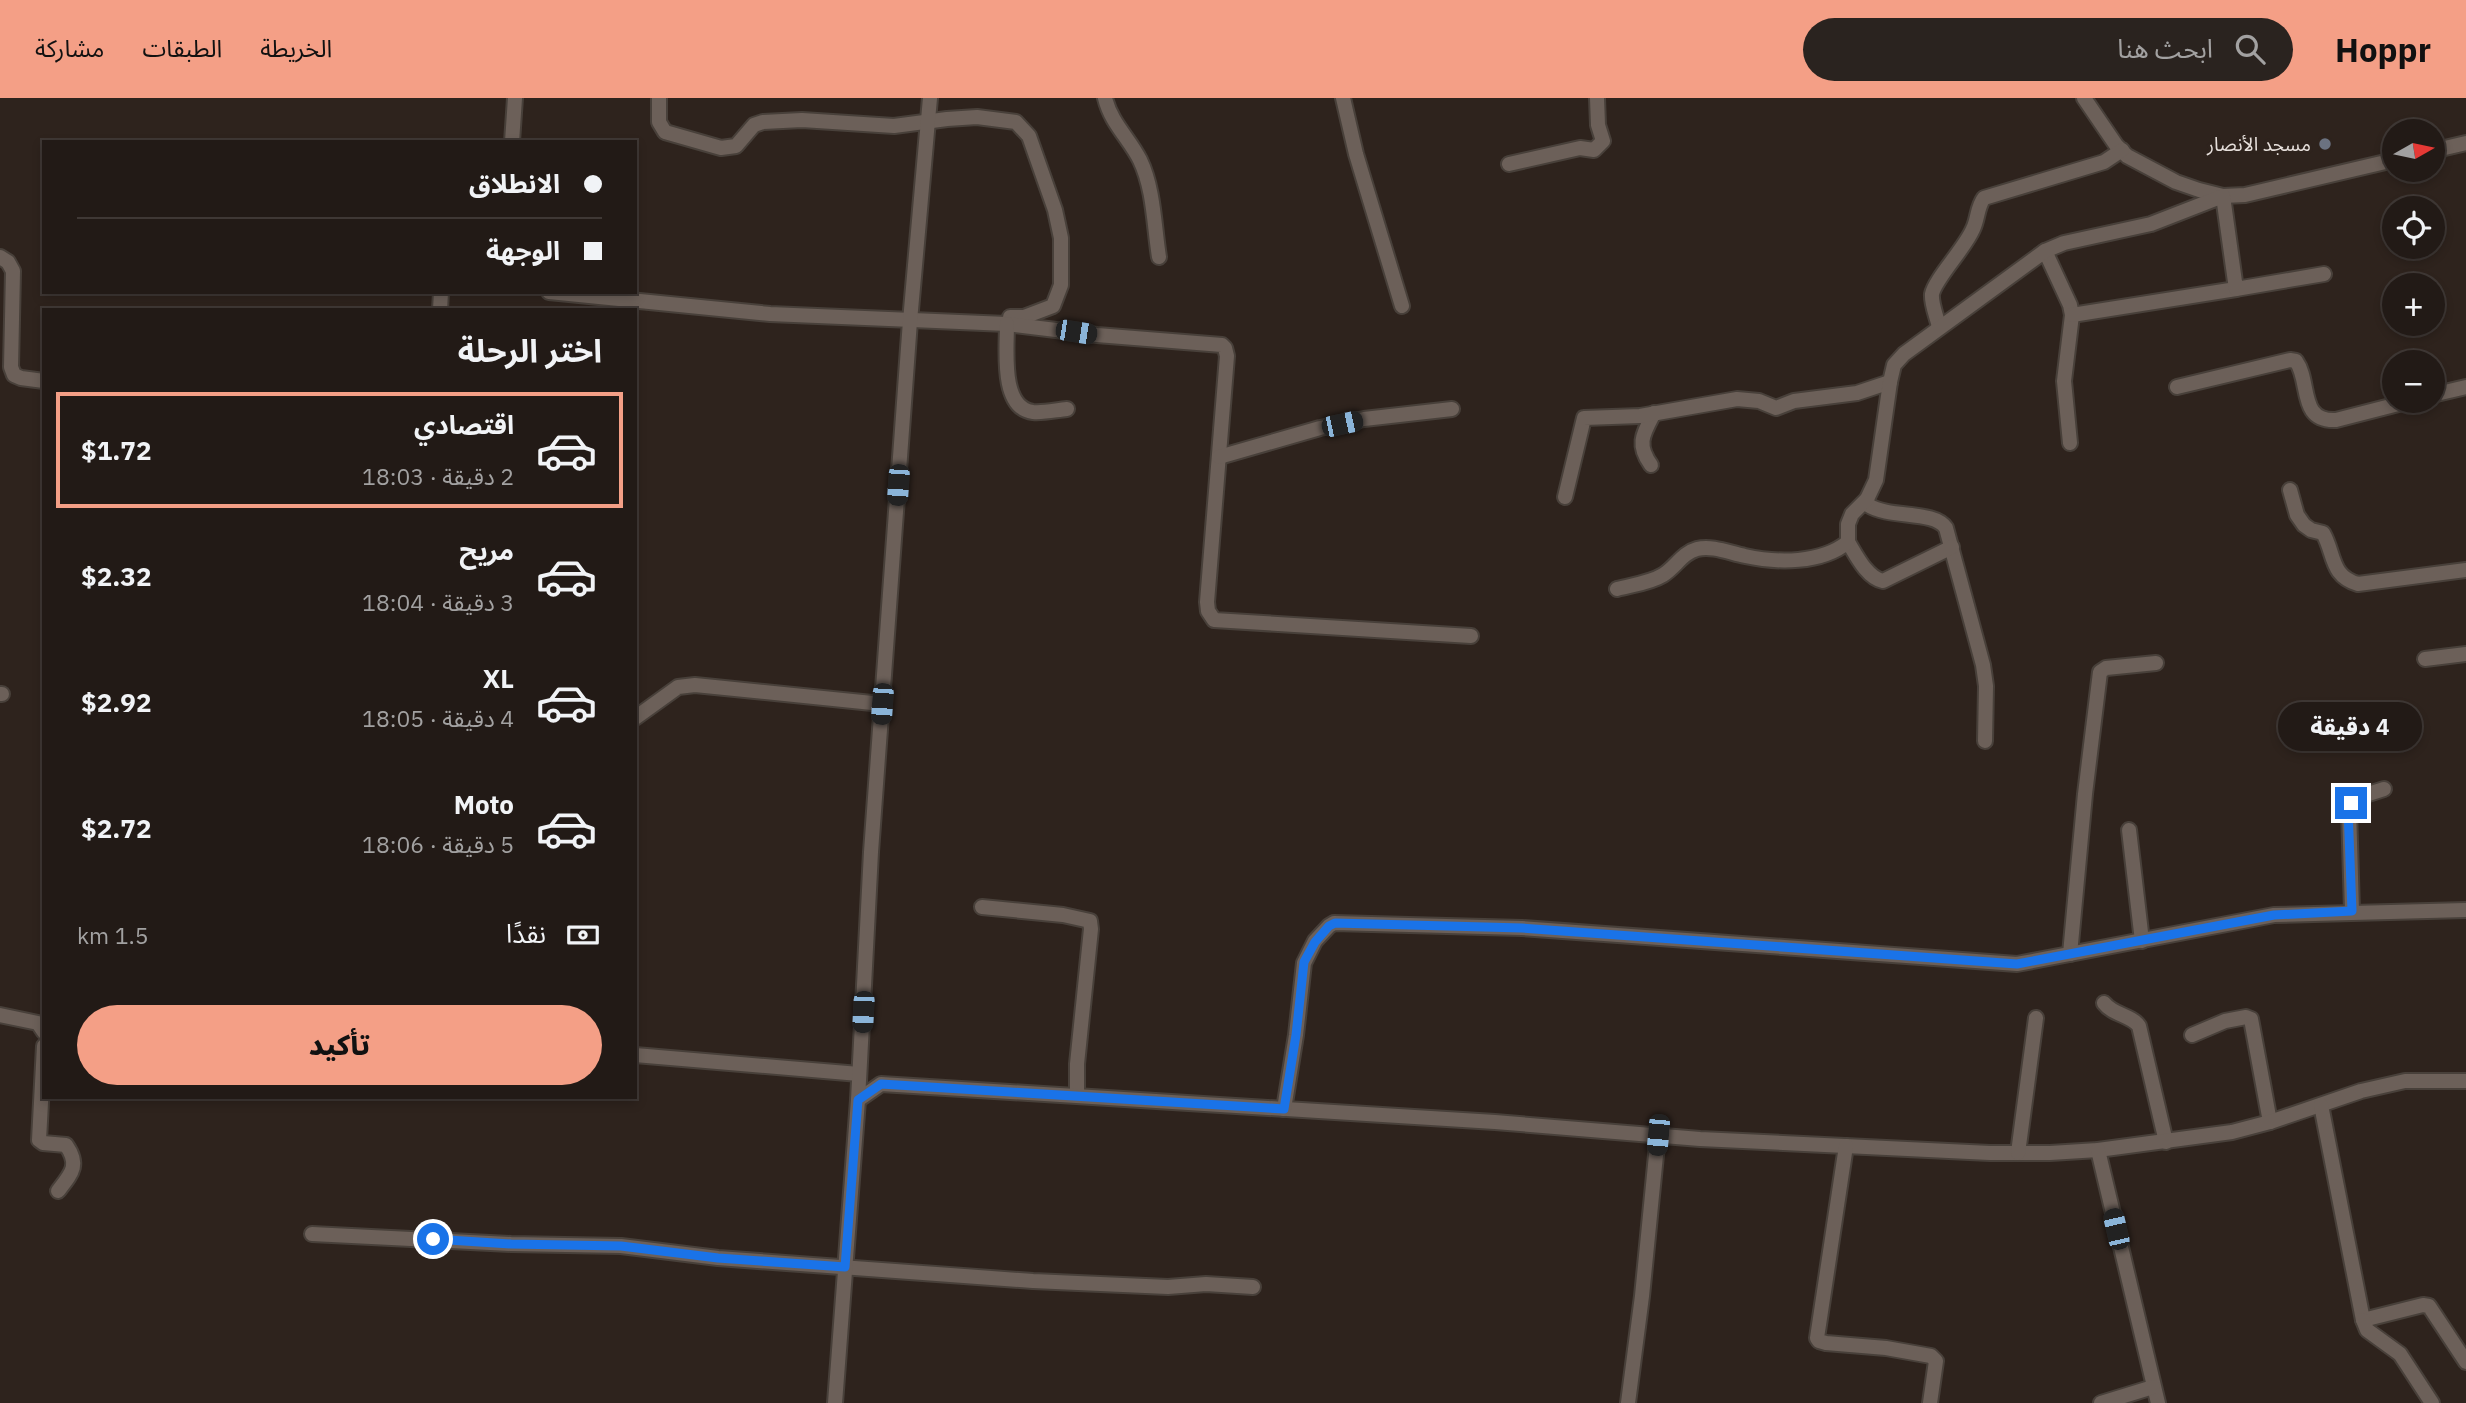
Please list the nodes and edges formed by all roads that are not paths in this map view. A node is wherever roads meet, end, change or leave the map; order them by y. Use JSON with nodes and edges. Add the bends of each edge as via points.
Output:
{"nodes":[{"id":1,"x":515,"y":98,"type":"edge"},
{"id":2,"x":659,"y":98,"type":"edge"},
{"id":3,"x":930,"y":98,"type":"edge"},
{"id":4,"x":1105,"y":98,"type":"edge"},
{"id":5,"x":1343,"y":98,"type":"edge"},
{"id":6,"x":1597,"y":98,"type":"edge"},
{"id":7,"x":2084,"y":98,"type":"edge"},
{"id":8,"x":928,"y":123,"type":"junction"},
{"id":9,"x":512,"y":140,"type":"edge"},
{"id":10,"x":2465,"y":147,"type":"edge"},
{"id":11,"x":2445,"y":149,"type":"edge"},
{"id":12,"x":2122,"y":150,"type":"junction"},
{"id":13,"x":2382,"y":163,"type":"edge"},
{"id":14,"x":1509,"y":164,"type":"dead end"},
{"id":15,"x":2223,"y":196,"type":"junction"},
{"id":16,"x":2045,"y":251,"type":"junction"},
{"id":17,"x":0,"y":257,"type":"edge"},
{"id":18,"x":1159,"y":257,"type":"dead end"},
{"id":19,"x":2324,"y":274,"type":"dead end"},
{"id":20,"x":2235,"y":289,"type":"junction"},
{"id":21,"x":565,"y":294,"type":"edge"},
{"id":22,"x":573,"y":295,"type":"junction"},
{"id":23,"x":1402,"y":306,"type":"dead end"},
{"id":24,"x":564,"y":308,"type":"edge"},
{"id":25,"x":2072,"y":315,"type":"junction"},
{"id":26,"x":910,"y":318,"type":"junction"},
{"id":27,"x":1007,"y":324,"type":"junction"},
{"id":28,"x":1940,"y":327,"type":"junction"},
{"id":29,"x":42,"y":381,"type":"edge"},
{"id":30,"x":1890,"y":382,"type":"junction"},
{"id":31,"x":2177,"y":387,"type":"dead end"},
{"id":32,"x":2466,"y":387,"type":"edge"},
{"id":33,"x":2445,"y":392,"type":"edge"},
{"id":34,"x":2382,"y":408,"type":"edge"},
{"id":35,"x":1451,"y":409,"type":"dead end"},
{"id":36,"x":1067,"y":410,"type":"dead end"},
{"id":37,"x":1654,"y":413,"type":"junction"},
{"id":38,"x":2070,"y":443,"type":"dead end"},
{"id":39,"x":1219,"y":457,"type":"junction"},
{"id":40,"x":1651,"y":465,"type":"dead end"},
{"id":41,"x":2290,"y":490,"type":"dead end"},
{"id":42,"x":1565,"y":497,"type":"dead end"},
{"id":43,"x":1867,"y":499,"type":"junction"},
{"id":44,"x":1848,"y":542,"type":"junction"},
{"id":45,"x":1952,"y":547,"type":"junction"},
{"id":46,"x":2466,"y":570,"type":"edge"},
{"id":47,"x":1617,"y":589,"type":"dead end"},
{"id":48,"x":1471,"y":636,"type":"dead end"},
{"id":49,"x":2466,"y":654,"type":"edge"},
{"id":50,"x":2425,"y":659,"type":"dead end"},
{"id":51,"x":2156,"y":663,"type":"dead end"},
{"id":52,"x":882,"y":704,"type":"junction"},
{"id":53,"x":637,"y":717,"type":"edge"},
{"id":54,"x":1985,"y":741,"type":"dead end"},
{"id":55,"x":2384,"y":789,"type":"dead end"},
{"id":56,"x":2129,"y":830,"type":"dead end"},
{"id":57,"x":982,"y":907,"type":"dead end"},
{"id":58,"x":2352,"y":911,"type":"junction"},
{"id":59,"x":2466,"y":911,"type":"edge"},
{"id":60,"x":2142,"y":941,"type":"junction"},
{"id":61,"x":2070,"y":954,"type":"junction"},
{"id":62,"x":2104,"y":1003,"type":"dead end"},
{"id":63,"x":0,"y":1015,"type":"edge"},
{"id":64,"x":2036,"y":1018,"type":"dead end"},
{"id":65,"x":42,"y":1029,"type":"edge"},
{"id":66,"x":2192,"y":1035,"type":"dead end"},
{"id":67,"x":637,"y":1055,"type":"edge"},
{"id":68,"x":860,"y":1070,"type":"junction"},
{"id":69,"x":42,"y":1071,"type":"edge"},
{"id":70,"x":2466,"y":1081,"type":"edge"},
{"id":71,"x":881,"y":1084,"type":"junction"},
{"id":72,"x":1077,"y":1095,"type":"junction"},
{"id":73,"x":858,"y":1100,"type":"junction"},
{"id":74,"x":2321,"y":1105,"type":"junction"},
{"id":75,"x":1284,"y":1109,"type":"junction"},
{"id":76,"x":2270,"y":1122,"type":"junction"},
{"id":77,"x":1658,"y":1135,"type":"junction"},
{"id":78,"x":2166,"y":1142,"type":"junction"},
{"id":79,"x":1846,"y":1146,"type":"junction"},
{"id":80,"x":2098,"y":1150,"type":"junction"},
{"id":81,"x":2018,"y":1153,"type":"junction"},
{"id":82,"x":58,"y":1191,"type":"dead end"},
{"id":83,"x":312,"y":1234,"type":"dead end"},
{"id":84,"x":845,"y":1267,"type":"junction"},
{"id":85,"x":1253,"y":1287,"type":"dead end"},
{"id":86,"x":2363,"y":1320,"type":"junction"},
{"id":87,"x":2466,"y":1362,"type":"edge"},
{"id":88,"x":2153,"y":1387,"type":"junction"},
{"id":89,"x":835,"y":1403,"type":"edge"},
{"id":90,"x":1628,"y":1403,"type":"edge"},
{"id":91,"x":1930,"y":1403,"type":"edge"},
{"id":92,"x":2101,"y":1403,"type":"edge"},
{"id":93,"x":2158,"y":1403,"type":"edge"},
{"id":94,"x":2432,"y":1403,"type":"edge"}],
"edges":[{"from":1,"to":9,"type":"street"},
{"from":2,"to":8,"type":"street","via":[[659,122],[665,132],[721,148],[736,146],[754,125],[763,122]]},
{"from":3,"to":8,"type":"street"},
{"from":4,"to":18,"type":"street","via":[[1111,117],[1147,178]]},
{"from":5,"to":23,"type":"street"},
{"from":6,"to":14,"type":"street","via":[[1603,141],[1594,149]]},
{"from":7,"to":12,"type":"street"},
{"from":8,"to":26,"type":"street"},
{"from":8,"to":26,"type":"street","via":[[977,117],[1016,122],[1029,136],[1055,210],[1061,238],[1061,285],[1053,306],[1024,317]]},
{"from":10,"to":11,"type":"street"},
{"from":12,"to":15,"type":"street","via":[[2176,182]]},
{"from":12,"to":28,"type":"street","via":[[2104,162],[1984,198],[1974,228],[1932,295]]},
{"from":13,"to":15,"type":"street","via":[[2245,195]]},
{"from":15,"to":16,"type":"street","via":[[2151,224]]},
{"from":15,"to":20,"type":"street"},
{"from":16,"to":25,"type":"street"},
{"from":16,"to":28,"type":"street"},
{"from":17,"to":29,"type":"street","via":[[13,271],[11,367],[14,375]]},
{"from":19,"to":20,"type":"street"},
{"from":20,"to":25,"type":"street"},
{"from":21,"to":22,"type":"street"},
{"from":22,"to":24,"type":"street"},
{"from":22,"to":26,"type":"street","via":[[770,314]]},
{"from":25,"to":38,"type":"street","via":[[2064,381]]},
{"from":26,"to":27,"type":"street"},
{"from":26,"to":52,"type":"street"},
{"from":27,"to":36,"type":"street","via":[[1011,396],[1019,407],[1033,412]]},
{"from":27,"to":39,"type":"street","via":[[1222,345],[1227,356]]},
{"from":28,"to":30,"type":"street","via":[[1903,354],[1894,365]]},
{"from":30,"to":37,"type":"street","via":[[1776,408],[1737,400]]},
{"from":30,"to":43,"type":"street","via":[[1880,467]]},
{"from":31,"to":34,"type":"street","via":[[2290,360],[2300,366],[2305,394],[2317,417],[2336,419]]},
{"from":32,"to":33,"type":"street"},
{"from":35,"to":39,"type":"street","via":[[1364,419]]},
{"from":37,"to":40,"type":"street","via":[[1642,442]]},
{"from":37,"to":42,"type":"street","via":[[1584,418]]},
{"from":39,"to":48,"type":"street","via":[[1207,602],[1214,620]]},
{"from":41,"to":46,"type":"street","via":[[2297,515],[2311,530],[2323,533],[2340,575],[2350,582]]},
{"from":43,"to":44,"type":"street","via":[[1852,514]]},
{"from":43,"to":45,"type":"street","via":[[1874,509],[1891,514],[1942,521]]},
{"from":44,"to":45,"type":"street","via":[[1867,571],[1883,581]]},
{"from":44,"to":47,"type":"street","via":[[1820,556],[1785,561],[1698,549],[1682,556],[1662,576]]},
{"from":45,"to":54,"type":"street","via":[[1983,665]]},
{"from":49,"to":50,"type":"street"},
{"from":51,"to":61,"type":"street","via":[[2100,672]]},
{"from":52,"to":53,"type":"street","via":[[695,685],[678,687]]},
{"from":52,"to":68,"type":"street"},
{"from":55,"to":58,"type":"street","via":[[2356,798],[2348,809]]},
{"from":56,"to":60,"type":"street"},
{"from":57,"to":72,"type":"street","via":[[1090,920]]},
{"from":58,"to":59,"type":"street"},
{"from":58,"to":60,"type":"street","via":[[2274,915]]},
{"from":60,"to":61,"type":"street"},
{"from":61,"to":75,"type":"street","via":[[1993,964],[1563,931],[1335,923],[1315,942],[1304,962]]},
{"from":62,"to":78,"type":"street","via":[[2139,1026]]},
{"from":63,"to":65,"type":"street","via":[[38,1023]]},
{"from":64,"to":81,"type":"street"},
{"from":66,"to":76,"type":"street","via":[[2225,1021],[2251,1019]]},
{"from":67,"to":68,"type":"street"},
{"from":68,"to":71,"type":"street"},
{"from":68,"to":73,"type":"street"},
{"from":69,"to":82,"type":"street","via":[[39,1140],[66,1145],[74,1162],[72,1173]]},
{"from":70,"to":74,"type":"street","via":[[2404,1081]]},
{"from":71,"to":72,"type":"street"},
{"from":71,"to":73,"type":"street"},
{"from":72,"to":75,"type":"street"},
{"from":73,"to":84,"type":"street"},
{"from":74,"to":76,"type":"street"},
{"from":74,"to":86,"type":"street"},
{"from":75,"to":77,"type":"street"},
{"from":76,"to":78,"type":"street"},
{"from":77,"to":79,"type":"street"},
{"from":77,"to":90,"type":"street"},
{"from":78,"to":80,"type":"street"},
{"from":79,"to":81,"type":"street"},
{"from":79,"to":91,"type":"street","via":[[1817,1338],[1934,1358]]},
{"from":80,"to":81,"type":"street"},
{"from":80,"to":88,"type":"street"},
{"from":83,"to":84,"type":"street","via":[[621,1246]]},
{"from":84,"to":85,"type":"street","via":[[1033,1281]]},
{"from":84,"to":89,"type":"street"},
{"from":86,"to":87,"type":"street","via":[[2429,1306]]},
{"from":86,"to":94,"type":"street","via":[[2367,1330],[2400,1354]]},
{"from":88,"to":92,"type":"street"},
{"from":88,"to":93,"type":"street"}]}
